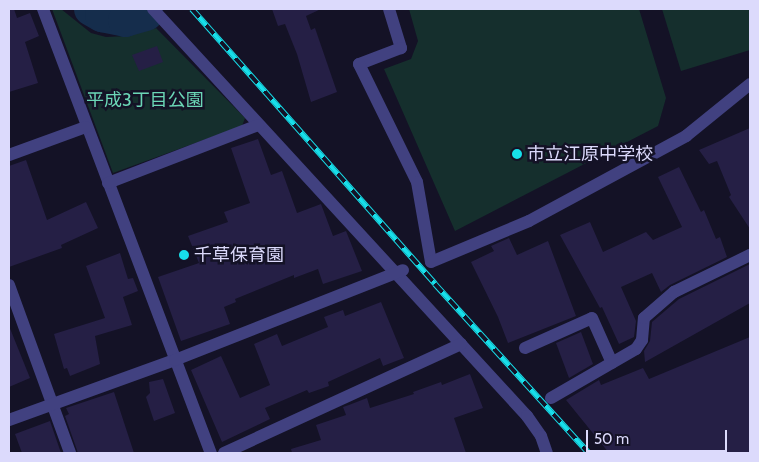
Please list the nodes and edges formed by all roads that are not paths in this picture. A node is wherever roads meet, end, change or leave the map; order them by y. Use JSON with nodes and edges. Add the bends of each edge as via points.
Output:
{"nodes":[{"id":1,"x":43,"y":9,"type":"edge"},
{"id":2,"x":153,"y":9,"type":"edge"},
{"id":3,"x":390,"y":9,"type":"edge"},
{"id":4,"x":750,"y":84,"type":"edge"},
{"id":5,"x":258,"y":125,"type":"junction"},
{"id":6,"x":86,"y":127,"type":"junction"},
{"id":7,"x":9,"y":155,"type":"edge"},
{"id":8,"x":108,"y":183,"type":"junction"},
{"id":9,"x":750,"y":256,"type":"edge"},
{"id":10,"x":400,"y":271,"type":"junction"},
{"id":11,"x":9,"y":285,"type":"edge"},
{"id":12,"x":461,"y":344,"type":"junction"},
{"id":13,"x":525,"y":348,"type":"dead end"},
{"id":14,"x":175,"y":360,"type":"junction"},
{"id":15,"x":612,"y":363,"type":"junction"},
{"id":16,"x":551,"y":398,"type":"dead end"},
{"id":17,"x":50,"y":404,"type":"junction"},
{"id":18,"x":9,"y":420,"type":"edge"},
{"id":19,"x":70,"y":453,"type":"edge"},
{"id":20,"x":210,"y":453,"type":"edge"},
{"id":21,"x":224,"y":453,"type":"edge"},
{"id":22,"x":547,"y":453,"type":"edge"}],
"edges":[{"from":1,"to":6,"type":"street"},
{"from":2,"to":5,"type":"street"},
{"from":3,"to":4,"type":"street","via":[[402,48],[359,64],[417,182],[431,262],[529,221],[686,136]]},
{"from":5,"to":8,"type":"street"},
{"from":5,"to":10,"type":"street"},
{"from":6,"to":7,"type":"street"},
{"from":6,"to":8,"type":"street"},
{"from":8,"to":14,"type":"street"},
{"from":9,"to":15,"type":"street","via":[[674,292],[644,318],[642,340],[636,349]]},
{"from":10,"to":12,"type":"street"},
{"from":10,"to":14,"type":"street"},
{"from":11,"to":17,"type":"street"},
{"from":12,"to":21,"type":"street"},
{"from":12,"to":22,"type":"street","via":[[527,416],[541,436]]},
{"from":13,"to":15,"type":"street","via":[[592,318]]},
{"from":14,"to":17,"type":"street"},
{"from":14,"to":20,"type":"street"},
{"from":15,"to":16,"type":"street"},
{"from":17,"to":18,"type":"street"},
{"from":17,"to":19,"type":"street"}]}
